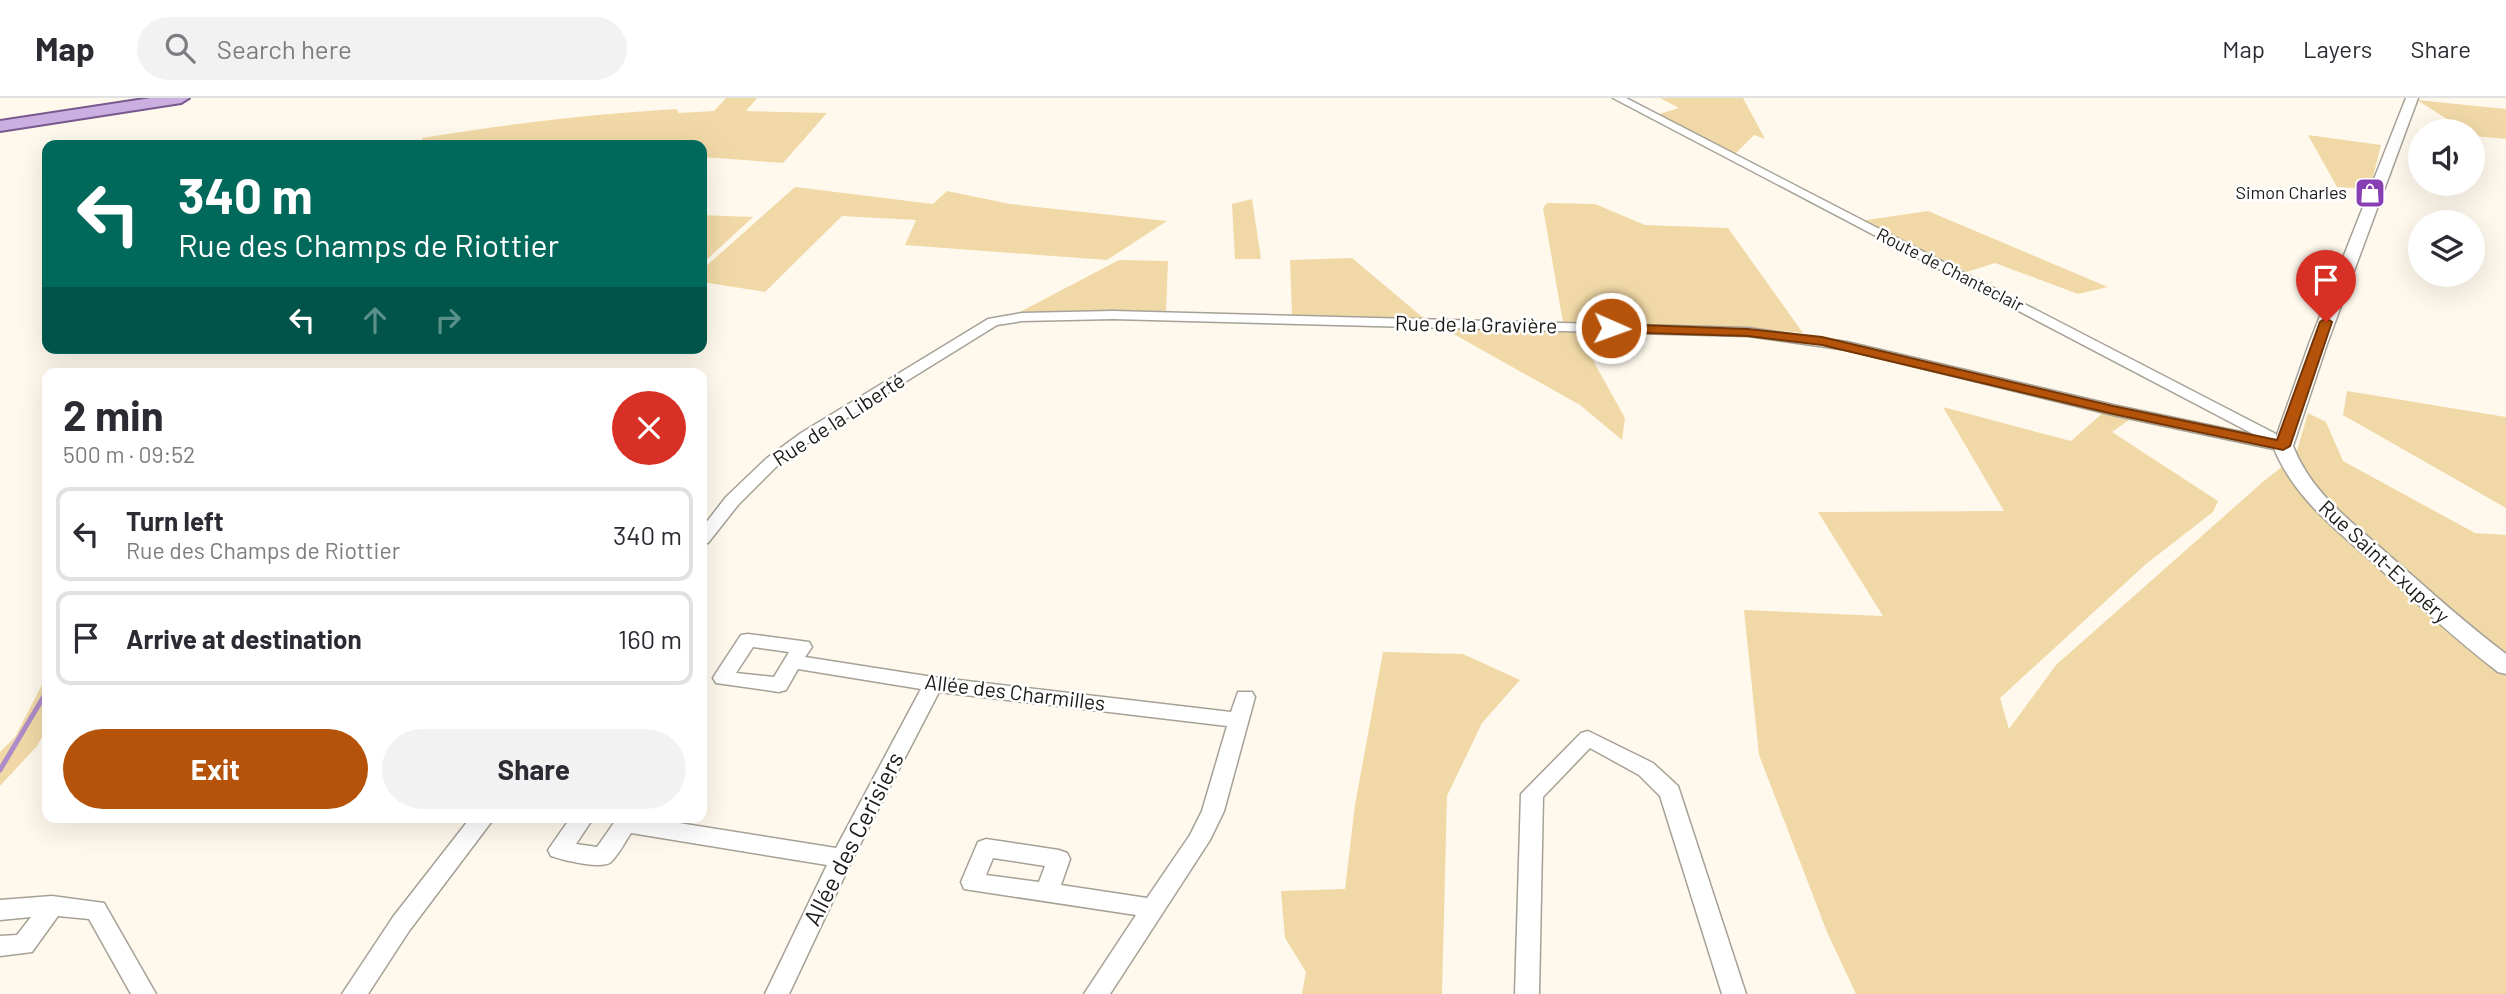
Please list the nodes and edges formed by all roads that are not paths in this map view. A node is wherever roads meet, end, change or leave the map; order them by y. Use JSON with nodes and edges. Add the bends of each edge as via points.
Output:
{"nodes":[{"id":1,"x":181,"y":98,"type":"edge"},
{"id":2,"x":2412,"y":98,"type":"edge"},
{"id":3,"x":1624,"y":99,"type":"edge"},
{"id":4,"x":0,"y":126,"type":"edge"},
{"id":5,"x":993,"y":322,"type":"joint"},
{"id":6,"x":2283,"y":444,"type":"junction"},
{"id":7,"x":707,"y":533,"type":"edge"},
{"id":8,"x":793,"y":662,"type":"dead end"},
{"id":9,"x":2506,"y":666,"type":"edge"},
{"id":10,"x":933,"y":684,"type":"junction"},
{"id":11,"x":1245,"y":697,"type":"dead end"},
{"id":12,"x":1238,"y":720,"type":"junction"},
{"id":13,"x":479,"y":823,"type":"edge"},
{"id":14,"x":579,"y":823,"type":"edge"},
{"id":15,"x":626,"y":823,"type":"edge"},
{"id":16,"x":639,"y":823,"type":"edge"},
{"id":17,"x":842,"y":858,"type":"junction"},
{"id":18,"x":1047,"y":893,"type":"dead end"},
{"id":19,"x":52,"y":906,"type":"junction"},
{"id":20,"x":1151,"y":908,"type":"junction"},
{"id":21,"x":0,"y":910,"type":"edge"},
{"id":22,"x":0,"y":946,"type":"edge"},
{"id":23,"x":144,"y":994,"type":"edge"},
{"id":24,"x":354,"y":994,"type":"edge"},
{"id":25,"x":777,"y":994,"type":"edge"},
{"id":26,"x":1096,"y":994,"type":"edge"},
{"id":27,"x":1527,"y":994,"type":"edge"},
{"id":28,"x":1734,"y":994,"type":"edge"}],
"edges":[{"from":1,"to":4,"type":"main road"},
{"from":2,"to":6,"type":"street"},
{"from":3,"to":6,"type":"street","name":"Route de Chanteclair"},
{"from":5,"to":6,"type":"street","name":"Rue de la Gravière","via":[[1113,315],[1720,331],[1794,337]]},
{"from":5,"to":7,"type":"street","name":"Rue de la Liberté","via":[[773,461]]},
{"from":6,"to":9,"type":"street","name":"Rue Saint-Exupéry","via":[[2287,461],[2310,493],[2454,626]]},
{"from":8,"to":10,"type":"street","name":"Allée des Charmilles"},
{"from":10,"to":12,"type":"street","name":"Allée des Charmilles"},
{"from":10,"to":17,"type":"street","name":"Allée des Cerisiers"},
{"from":11,"to":12,"type":"street"},
{"from":12,"to":20,"type":"street","via":[[1213,811],[1199,840]]},
{"from":13,"to":24,"type":"street"},
{"from":14,"to":15,"type":"street","via":[[559,850],[602,857]]},
{"from":16,"to":17,"type":"street"},
{"from":17,"to":25,"type":"street","name":"Allée des Cerisiers"},
{"from":18,"to":20,"type":"street"},
{"from":19,"to":21,"type":"street"},
{"from":19,"to":22,"type":"street","via":[[24,945]]},
{"from":19,"to":23,"type":"street","via":[[96,910]]},
{"from":20,"to":26,"type":"street"},
{"from":27,"to":28,"type":"street","via":[[1532,794],[1588,738],[1646,769],[1670,792]]}]}
